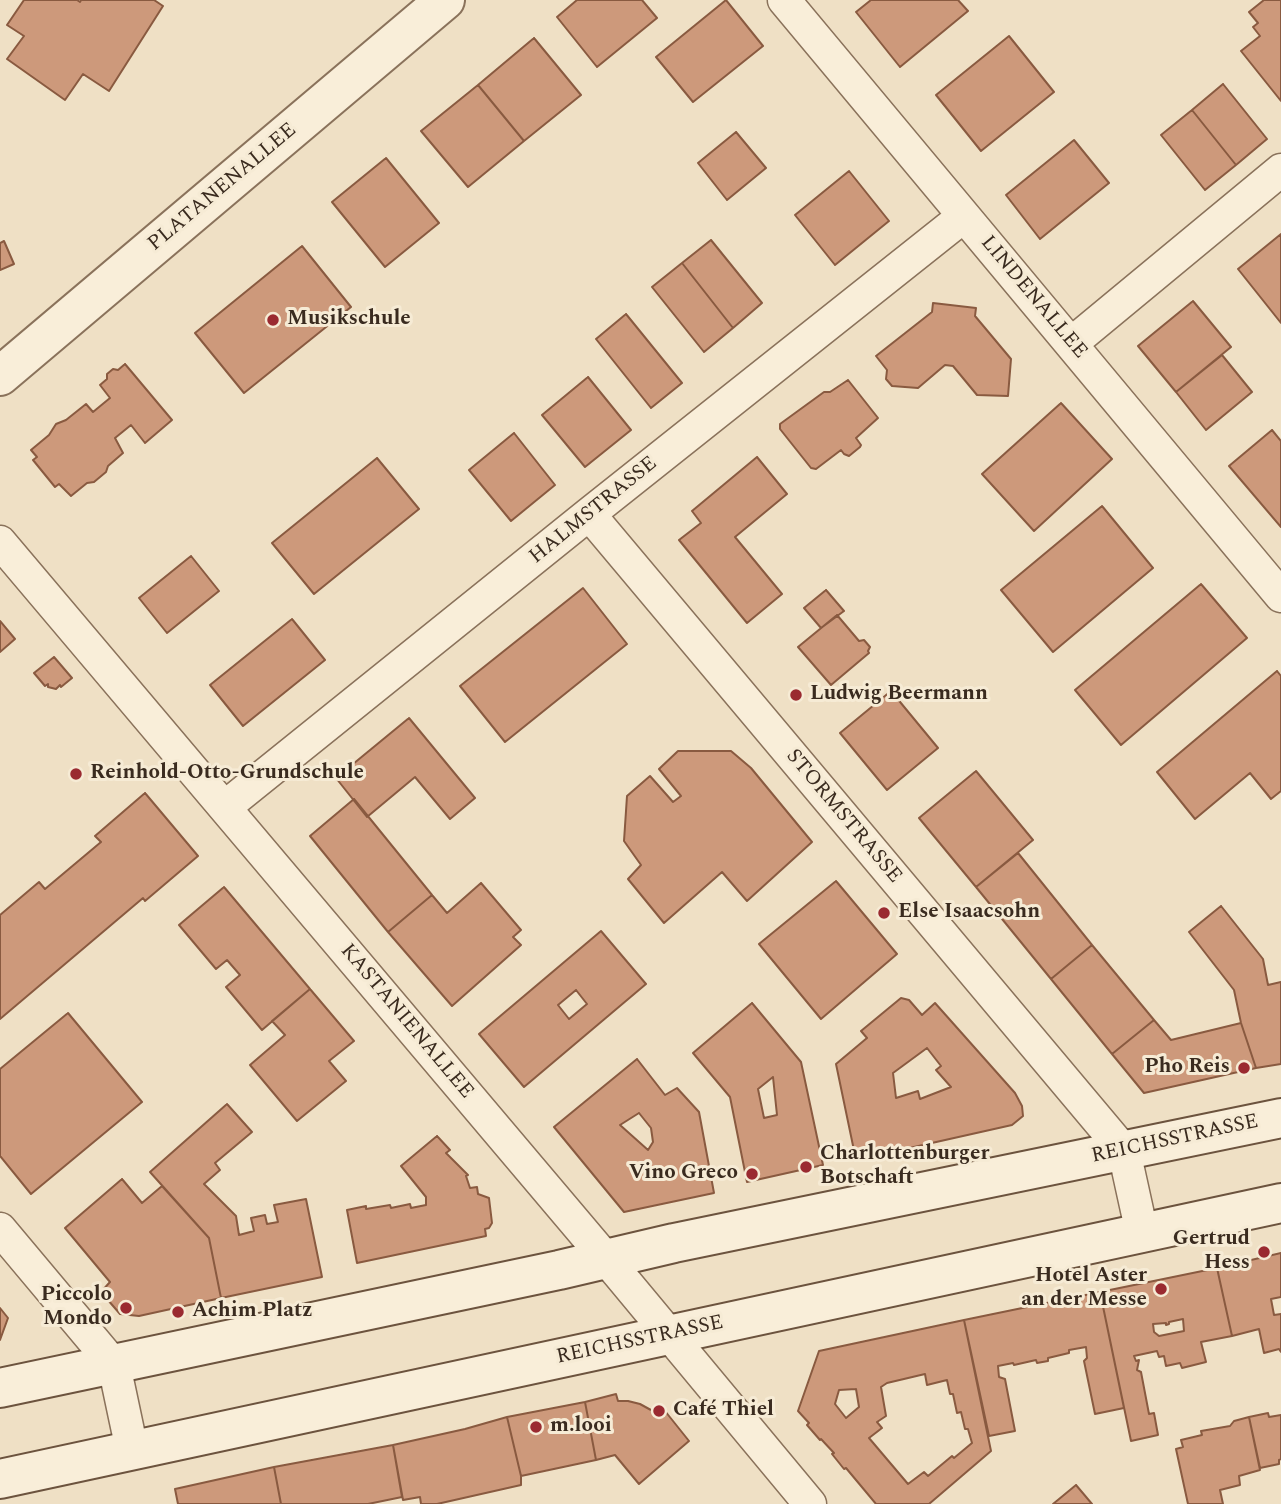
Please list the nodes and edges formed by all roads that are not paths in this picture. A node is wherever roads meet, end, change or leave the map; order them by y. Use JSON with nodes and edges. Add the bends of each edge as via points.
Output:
{"nodes":[{"id":1,"x":445,"y":0,"type":"edge"},
{"id":2,"x":784,"y":0,"type":"edge"},
{"id":3,"x":1281,"y":170,"type":"edge"},
{"id":4,"x":964,"y":216,"type":"junction"},
{"id":5,"x":1072,"y":343,"type":"junction"},
{"id":6,"x":0,"y":376,"type":"edge"},
{"id":7,"x":589,"y":514,"type":"junction"},
{"id":8,"x":0,"y":542,"type":"edge"},
{"id":9,"x":1281,"y":596,"type":"edge"},
{"id":10,"x":225,"y":807,"type":"junction"},
{"id":11,"x":1281,"y":1118,"type":"edge"},
{"id":12,"x":1124,"y":1151,"type":"junction"},
{"id":13,"x":1281,"y":1203,"type":"edge"},
{"id":14,"x":0,"y":1229,"type":"edge"},
{"id":15,"x":1142,"y":1233,"type":"junction"},
{"id":16,"x":606,"y":1259,"type":"junction"},
{"id":17,"x":668,"y":1334,"type":"junction"},
{"id":18,"x":114,"y":1365,"type":"junction"},
{"id":19,"x":0,"y":1388,"type":"edge"},
{"id":20,"x":132,"y":1450,"type":"junction"},
{"id":21,"x":0,"y":1479,"type":"edge"},
{"id":22,"x":810,"y":1504,"type":"edge"}],
"edges":[{"from":1,"to":6,"type":"main road","name":"PLATANENALLEE"},
{"from":2,"to":4,"type":"street","name":"LINDENALLEE"},
{"from":3,"to":5,"type":"street"},
{"from":4,"to":5,"type":"street","name":"LINDENALLEE"},
{"from":4,"to":7,"type":"street","name":"HALMSTRASSE"},
{"from":5,"to":9,"type":"street","name":"LINDENALLEE"},
{"from":7,"to":10,"type":"street","name":"HALMSTRASSE"},
{"from":7,"to":12,"type":"street","name":"STORMSTRASSE"},
{"from":8,"to":10,"type":"street","name":"KASTANIENALLEE"},
{"from":10,"to":16,"type":"street","name":"KASTANIENALLEE"},
{"from":11,"to":12,"type":"main road","name":"REICHSSTRASSE"},
{"from":12,"to":15,"type":"street","name":"STORMSTRASSE"},
{"from":12,"to":16,"type":"main road","name":"REICHSSTRASSE"},
{"from":13,"to":15,"type":"main road","name":"REICHSSTRASSE"},
{"from":14,"to":18,"type":"street"},
{"from":15,"to":17,"type":"main road","name":"REICHSSTRASSE"},
{"from":16,"to":17,"type":"street","name":"KASTANIENALLEE"},
{"from":16,"to":18,"type":"main road","name":"REICHSSTRASSE"},
{"from":17,"to":20,"type":"main road","name":"REICHSSTRASSE"},
{"from":17,"to":22,"type":"street","name":"KASTANIENALLEE"},
{"from":18,"to":19,"type":"main road","name":"REICHSSTRASSE"},
{"from":18,"to":20,"type":"street"},
{"from":20,"to":21,"type":"main road","name":"REICHSSTRASSE"}]}
